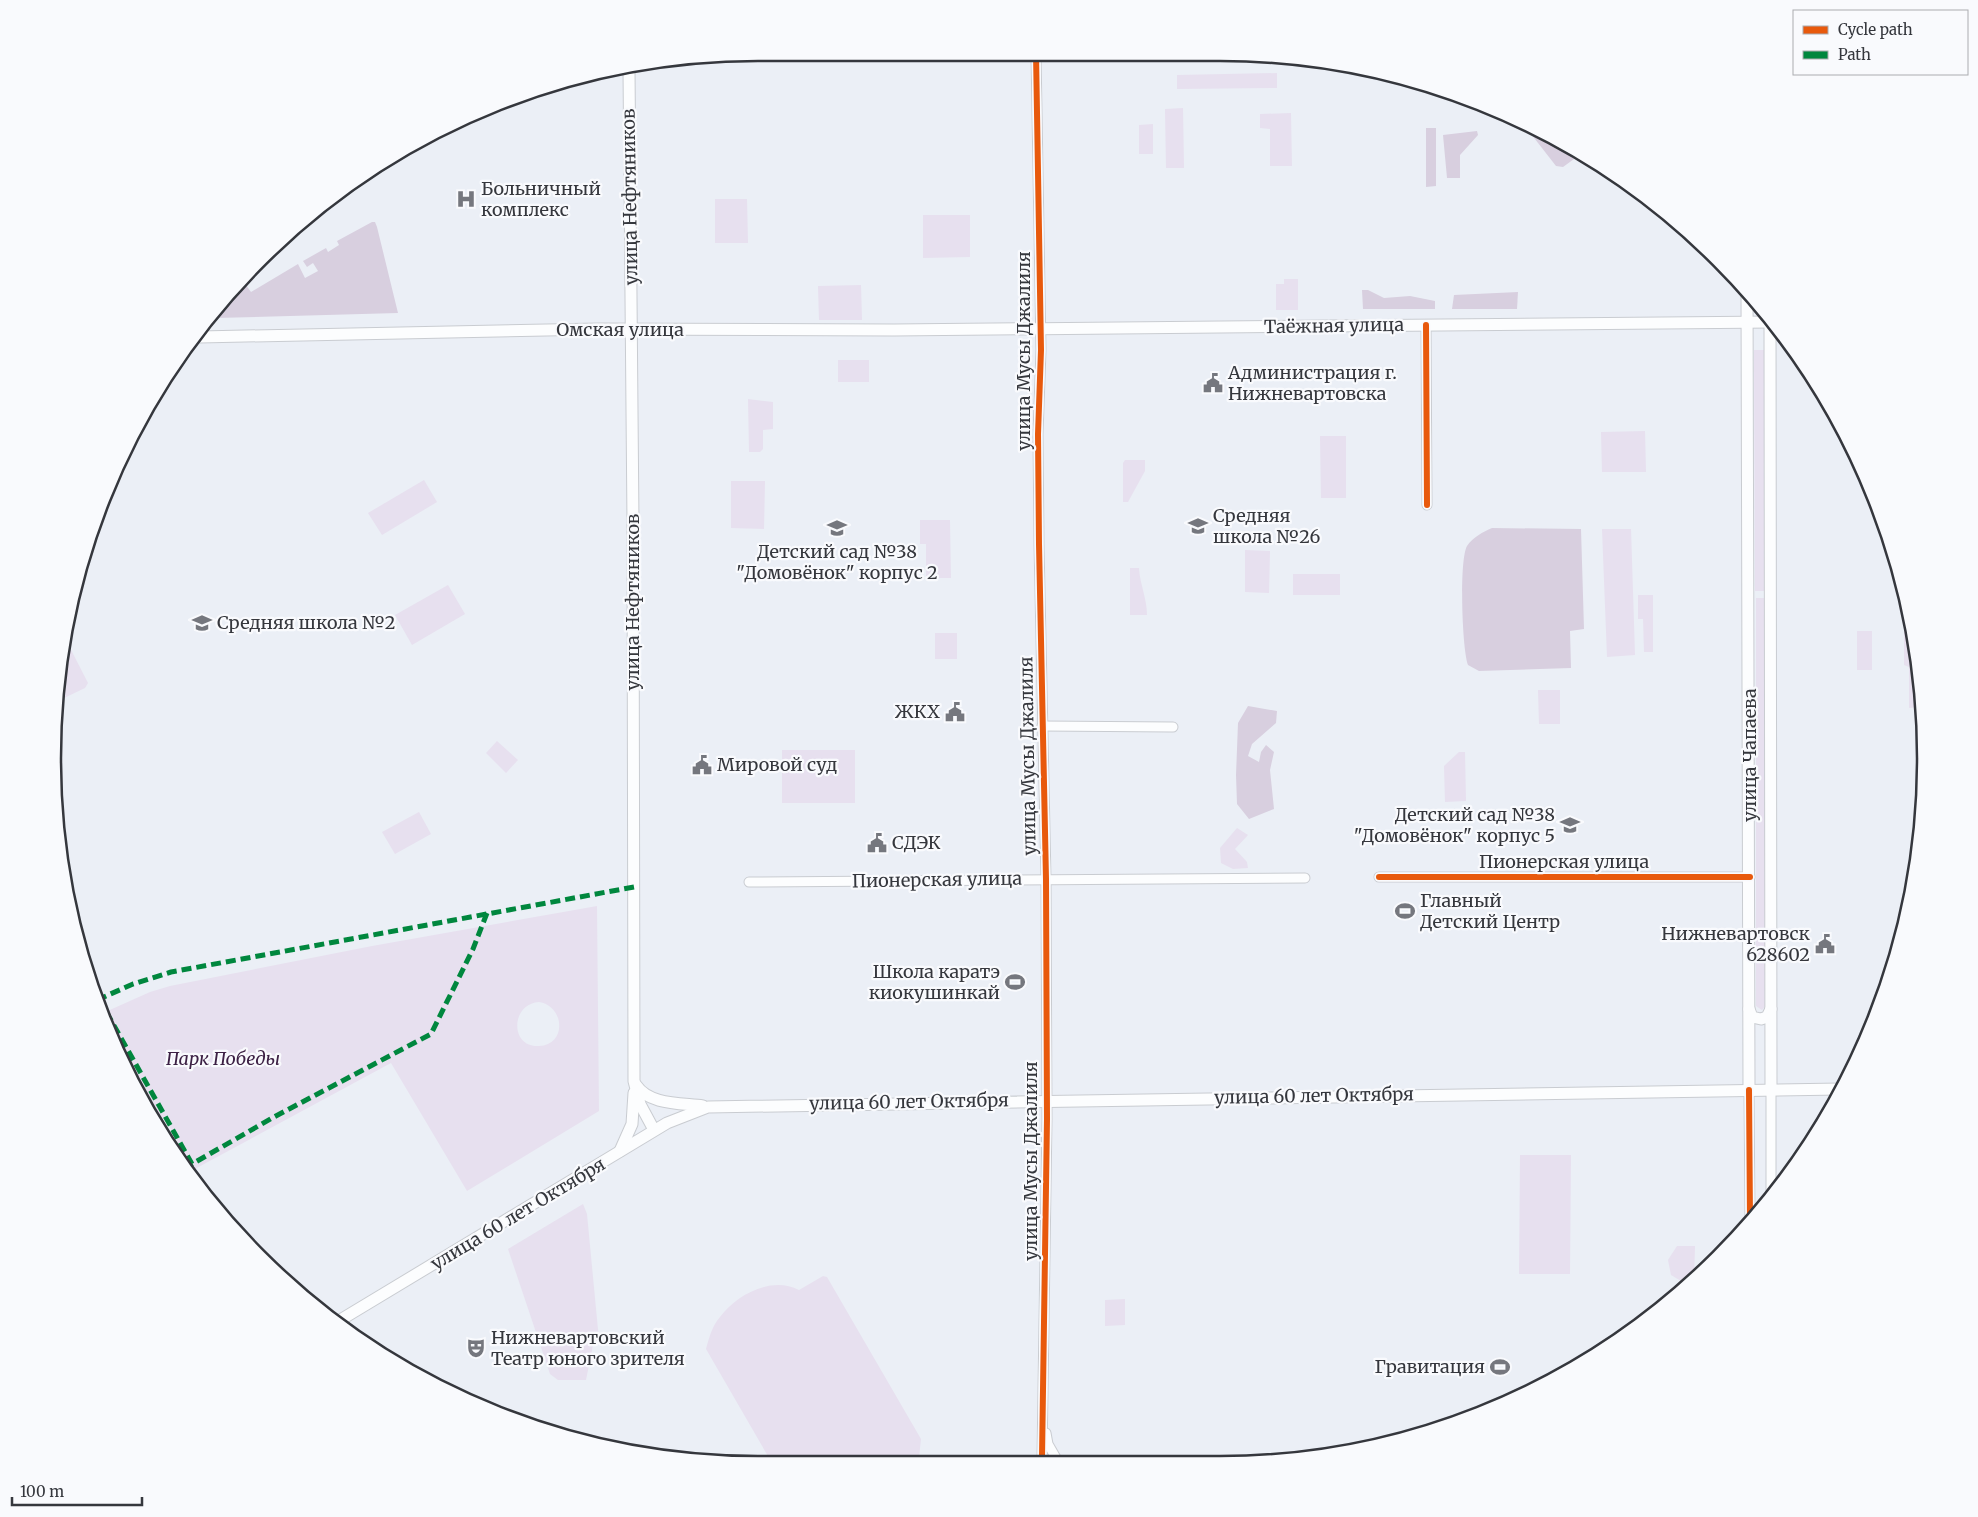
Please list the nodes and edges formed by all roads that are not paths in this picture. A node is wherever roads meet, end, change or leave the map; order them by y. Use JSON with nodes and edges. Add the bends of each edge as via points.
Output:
{"nodes":[{"id":1,"x":1036,"y":61,"type":"edge"},
{"id":2,"x":629,"y":74,"type":"edge"},
{"id":3,"x":1747,"y":303,"type":"edge"},
{"id":4,"x":1763,"y":321,"type":"edge"},
{"id":5,"x":1748,"y":322,"type":"junction"},
{"id":6,"x":1426,"y":325,"type":"junction"},
{"id":7,"x":1041,"y":328,"type":"junction"},
{"id":8,"x":632,"y":329,"type":"junction"},
{"id":9,"x":1771,"y":332,"type":"edge"},
{"id":10,"x":203,"y":337,"type":"edge"},
{"id":11,"x":1427,"y":505,"type":"dead end"},
{"id":12,"x":1042,"y":726,"type":"junction"},
{"id":13,"x":1173,"y":727,"type":"dead end"},
{"id":14,"x":1750,"y":877,"type":"junction"},
{"id":15,"x":1305,"y":878,"type":"dead end"},
{"id":16,"x":1379,"y":878,"type":"dead end"},
{"id":17,"x":1046,"y":879,"type":"junction"},
{"id":18,"x":749,"y":882,"type":"dead end"},
{"id":19,"x":1749,"y":1008,"type":"junction"},
{"id":20,"x":1771,"y":1009,"type":"junction"},
{"id":21,"x":634,"y":1081,"type":"junction"},
{"id":22,"x":1833,"y":1089,"type":"edge"},
{"id":23,"x":1749,"y":1090,"type":"junction"},
{"id":24,"x":1771,"y":1090,"type":"junction"},
{"id":25,"x":1047,"y":1100,"type":"junction"},
{"id":26,"x":708,"y":1107,"type":"junction"},
{"id":27,"x":654,"y":1130,"type":"junction"},
{"id":28,"x":616,"y":1155,"type":"junction"},
{"id":29,"x":1771,"y":1185,"type":"edge"},
{"id":30,"x":1750,"y":1211,"type":"edge"},
{"id":31,"x":343,"y":1318,"type":"edge"},
{"id":32,"x":1042,"y":1414,"type":"junction"},
{"id":33,"x":1042,"y":1456,"type":"edge"},
{"id":34,"x":1055,"y":1456,"type":"edge"}],
"edges":[{"from":1,"to":7,"type":"street","name":"улица Мусы Джалиля"},
{"from":2,"to":8,"type":"main road","name":"улица Нефтяников"},
{"from":3,"to":5,"type":"main road","name":"улица Чапаева"},
{"from":4,"to":5,"type":"main road"},
{"from":5,"to":6,"type":"main road","name":"Таёжная улица"},
{"from":5,"to":14,"type":"main road","name":"улица Чапаева"},
{"from":6,"to":7,"type":"main road","name":"Таёжная улица"},
{"from":6,"to":11,"type":"street"},
{"from":7,"to":8,"type":"main road","name":"Омская улица"},
{"from":7,"to":12,"type":"street","name":"улица Мусы Джалиля","via":[[1038,434]]},
{"from":8,"to":10,"type":"main road","name":"Омская улица"},
{"from":8,"to":21,"type":"main road","name":"улица Нефтяников"},
{"from":9,"to":20,"type":"main road","name":"улица Чапаева"},
{"from":12,"to":13,"type":"street"},
{"from":12,"to":17,"type":"street","name":"улица Мусы Джалиля"},
{"from":14,"to":16,"type":"street","name":"Пионерская улица"},
{"from":14,"to":19,"type":"main road","name":"улица Чапаева"},
{"from":15,"to":17,"type":"street","name":"Пионерская улица"},
{"from":17,"to":18,"type":"street","name":"Пионерская улица"},
{"from":17,"to":25,"type":"street","name":"улица Мусы Джалиля"},
{"from":19,"to":20,"type":"main road","via":[[1752,1017],[1761,1020]]},
{"from":19,"to":23,"type":"main road","name":"улица Чапаева"},
{"from":20,"to":24,"type":"main road","name":"улица Чапаева"},
{"from":21,"to":26,"type":"main road","via":[[646,1096],[654,1100]]},
{"from":21,"to":27,"type":"main road","name":"улица Нефтяников","via":[[640,1104]]},
{"from":21,"to":28,"type":"main road","via":[[632,1124]]},
{"from":22,"to":24,"type":"main road"},
{"from":23,"to":24,"type":"main road","name":"улица 60 лет Октября"},
{"from":23,"to":25,"type":"main road","name":"улица 60 лет Октября"},
{"from":23,"to":30,"type":"street","name":"улица Чапаева"},
{"from":24,"to":29,"type":"street","name":"улица Чапаева"},
{"from":25,"to":26,"type":"main road","name":"улица 60 лет Октября"},
{"from":25,"to":32,"type":"street","name":"улица Мусы Джалиля"},
{"from":26,"to":27,"type":"main road","name":"улица 60 лет Октября","via":[[678,1117]]},
{"from":27,"to":28,"type":"main road","name":"улица 60 лет Октября"},
{"from":28,"to":31,"type":"main road","name":"улица 60 лет Октября"},
{"from":32,"to":33,"type":"street","name":"улица Мусы Джалиля"},
{"from":32,"to":34,"type":"street","via":[[1048,1444]]}]}
